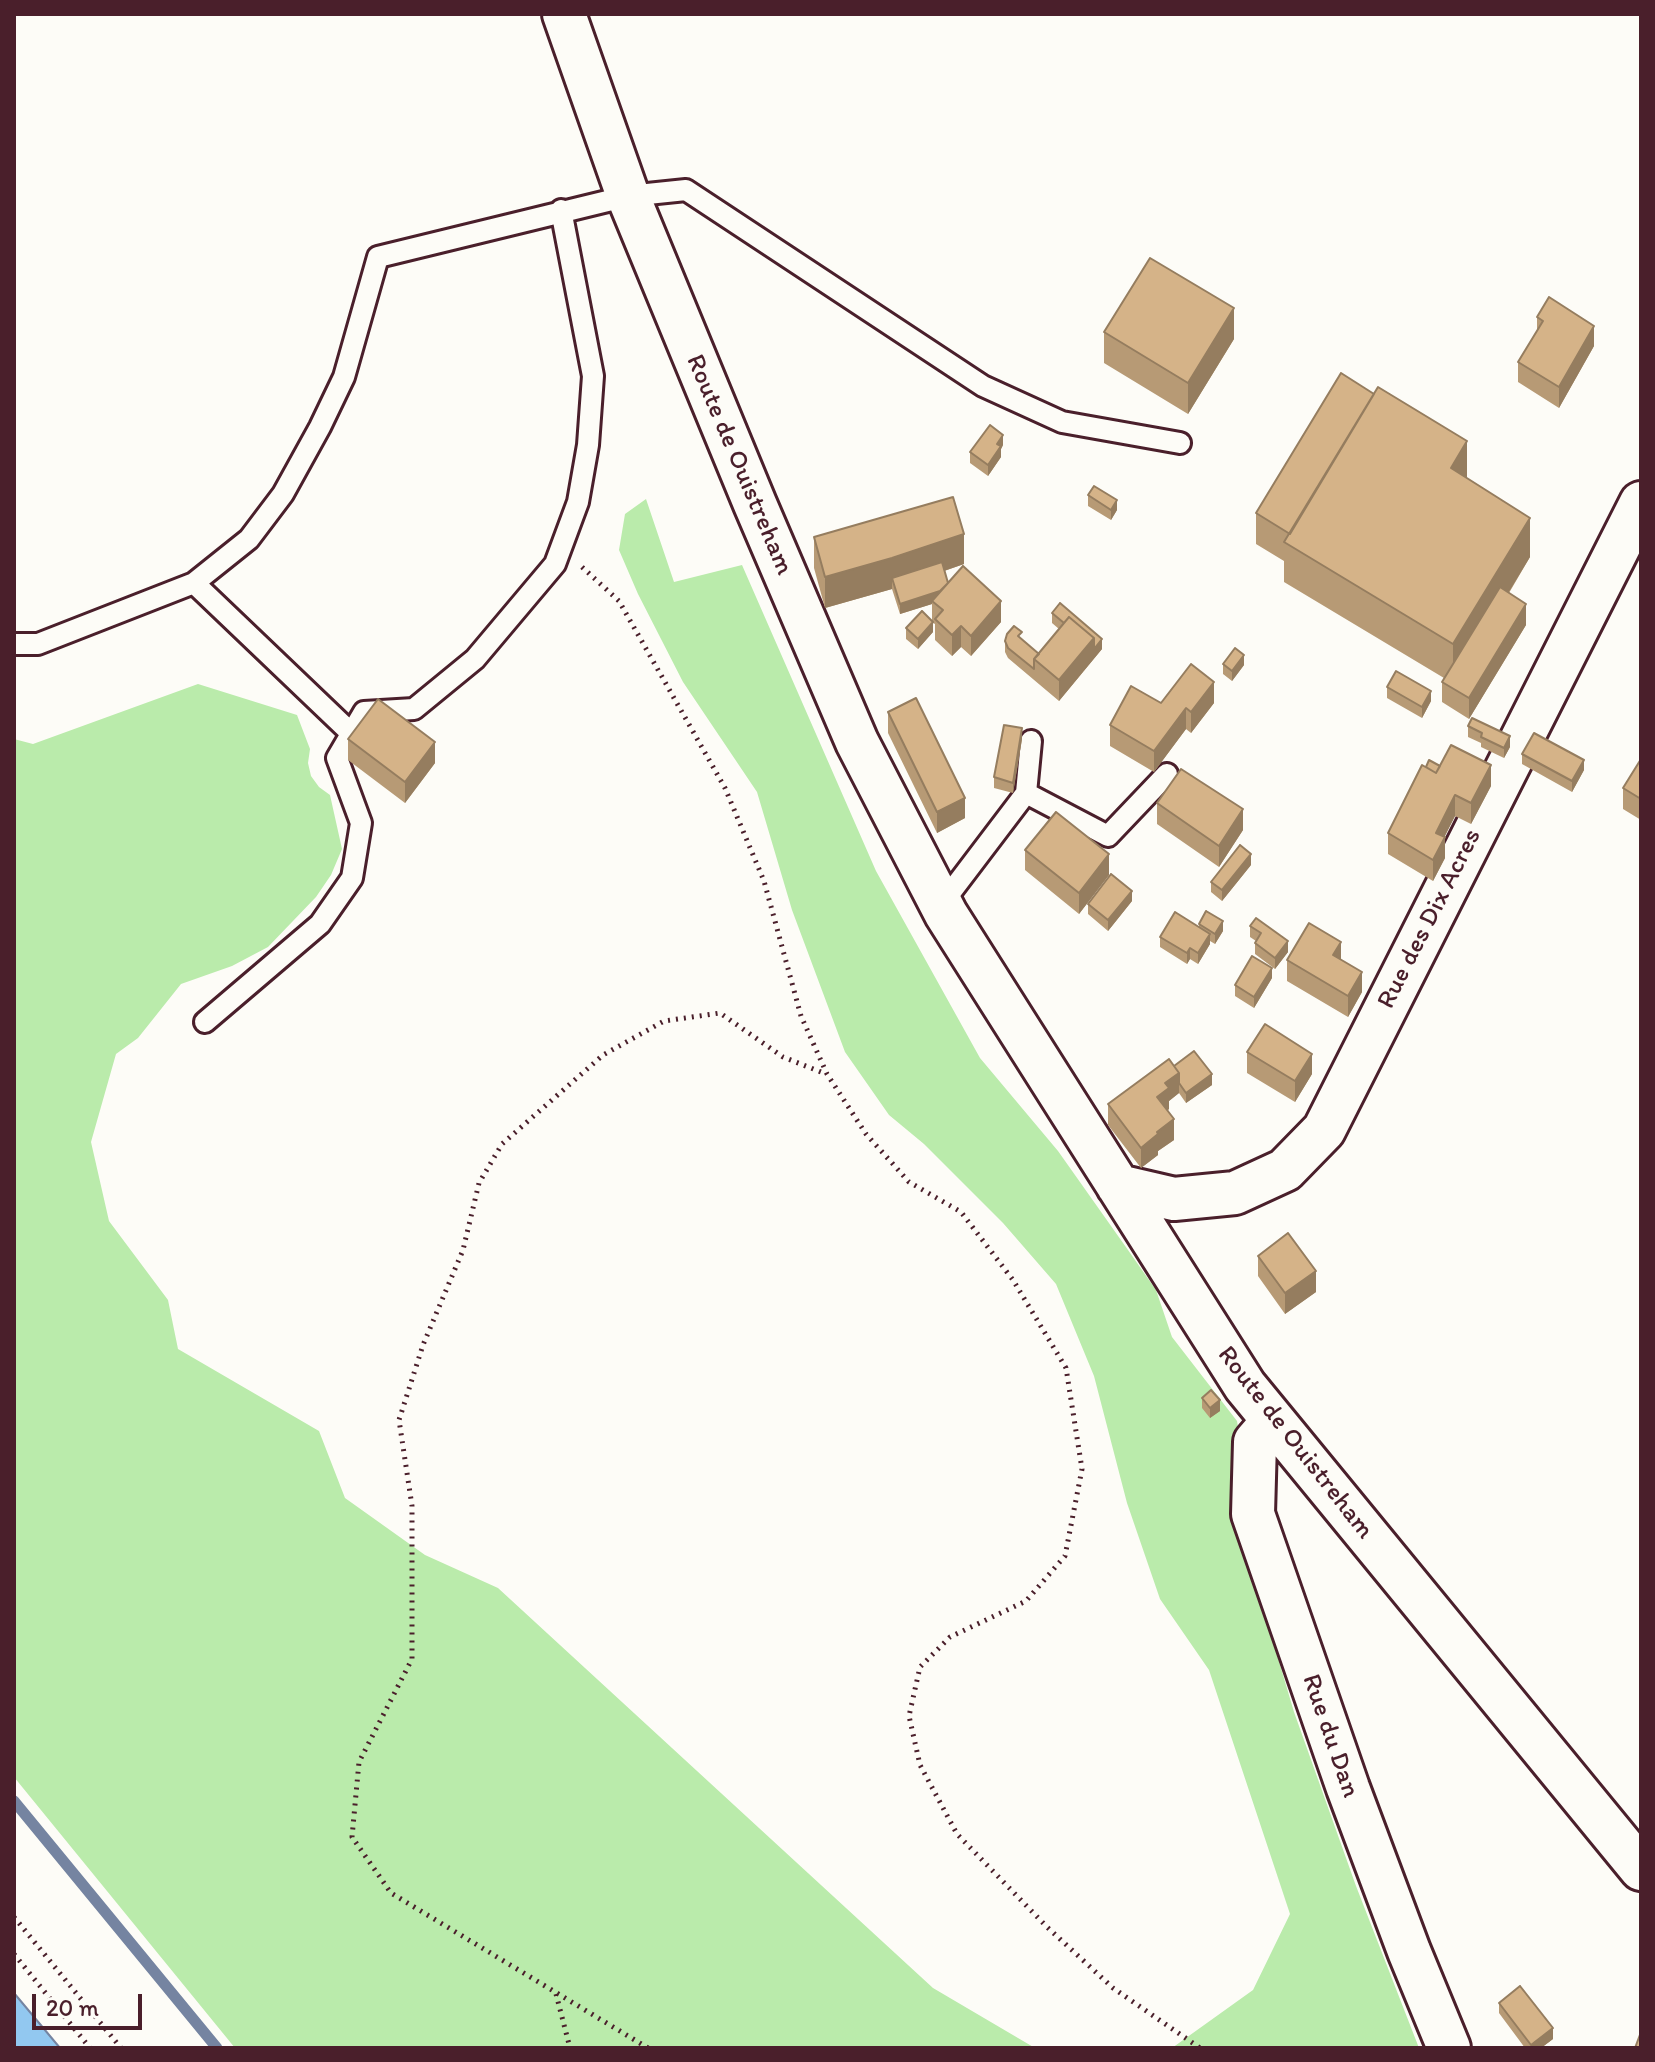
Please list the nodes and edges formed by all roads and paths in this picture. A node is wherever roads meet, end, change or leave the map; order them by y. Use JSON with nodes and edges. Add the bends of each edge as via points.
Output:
{"nodes":[{"id":1,"x":564,"y":14,"type":"edge"},
{"id":2,"x":628,"y":196,"type":"junction"},
{"id":3,"x":561,"y":210,"type":"junction"},
{"id":4,"x":1180,"y":443,"type":"dead end"},
{"id":5,"x":1641,"y":503,"type":"edge"},
{"id":6,"x":561,"y":547,"type":"junction"},
{"id":7,"x":194,"y":583,"type":"junction"},
{"id":8,"x":14,"y":644,"type":"edge"},
{"id":9,"x":351,"y":733,"type":"junction"},
{"id":10,"x":1031,"y":741,"type":"dead end"},
{"id":11,"x":1167,"y":774,"type":"dead end"},
{"id":12,"x":1026,"y":793,"type":"junction"},
{"id":13,"x":941,"y":905,"type":"junction"},
{"id":14,"x":205,"y":1022,"type":"dead end"},
{"id":15,"x":827,"y":1074,"type":"junction"},
{"id":16,"x":1118,"y":1186,"type":"junction"},
{"id":17,"x":1273,"y":1421,"type":"junction"},
{"id":18,"x":1641,"y":1869,"type":"edge"},
{"id":19,"x":14,"y":1917,"type":"edge"},
{"id":20,"x":14,"y":1954,"type":"edge"},
{"id":21,"x":556,"y":1993,"type":"junction"},
{"id":22,"x":90,"y":2048,"type":"edge"},
{"id":23,"x":121,"y":2048,"type":"edge"},
{"id":24,"x":570,"y":2048,"type":"edge"},
{"id":25,"x":648,"y":2048,"type":"edge"},
{"id":26,"x":1200,"y":2048,"type":"edge"},
{"id":27,"x":1449,"y":2048,"type":"edge"}],
"edges":[{"from":1,"to":2,"type":"street","name":"Route de Ouistreham"},
{"from":2,"to":3,"type":"lane"},
{"from":2,"to":4,"type":"lane","via":[[686,190],[983,386],[1062,422]]},
{"from":2,"to":13,"type":"street","name":"Route de Ouistreham","via":[[857,742]]},
{"from":3,"to":6,"type":"lane","via":[[593,376],[578,502]]},
{"from":3,"to":7,"type":"lane","via":[[378,257],[344,377],[320,427],[249,539]]},
{"from":5,"to":16,"type":"street","name":"Rue des Dix Acres","via":[[1324,1130],[1285,1170],[1235,1193],[1174,1199]]},
{"from":6,"to":9,"type":"lane","via":[[555,564],[475,659],[414,709],[364,712]]},
{"from":6,"to":15,"type":"path","via":[[619,601],[725,788],[764,881],[801,1016]]},
{"from":7,"to":8,"type":"lane","via":[[38,644]]},
{"from":7,"to":9,"type":"lane"},
{"from":9,"to":14,"type":"lane","via":[[337,758],[361,823],[352,878],[320,924]]},
{"from":10,"to":12,"type":"lane"},
{"from":11,"to":12,"type":"lane","via":[[1108,836]]},
{"from":12,"to":13,"type":"lane"},
{"from":13,"to":16,"type":"street","name":"Route de Ouistreham"},
{"from":15,"to":21,"type":"path","via":[[783,1057],[720,1013],[664,1021],[603,1055],[502,1144],[479,1183],[463,1250],[399,1420],[412,1506],[412,1659],[359,1762],[352,1837],[391,1893]]},
{"from":15,"to":26,"type":"path","via":[[866,1134],[909,1182],[961,1212],[1013,1280],[1066,1368],[1082,1469],[1065,1556],[1026,1601],[950,1637],[920,1667],[909,1716],[920,1765],[957,1834],[1047,1927],[1113,1988]]},
{"from":16,"to":17,"type":"street","name":"Route de Ouistreham","via":[[1245,1386]]},
{"from":17,"to":18,"type":"street","name":"Route de Ouistreham"},
{"from":17,"to":27,"type":"street","name":"Rue du Dan","via":[[1255,1442],[1253,1514],[1348,1788]]},
{"from":19,"to":23,"type":"path"},
{"from":20,"to":22,"type":"path"},
{"from":21,"to":24,"type":"path"},
{"from":21,"to":25,"type":"path"}]}
